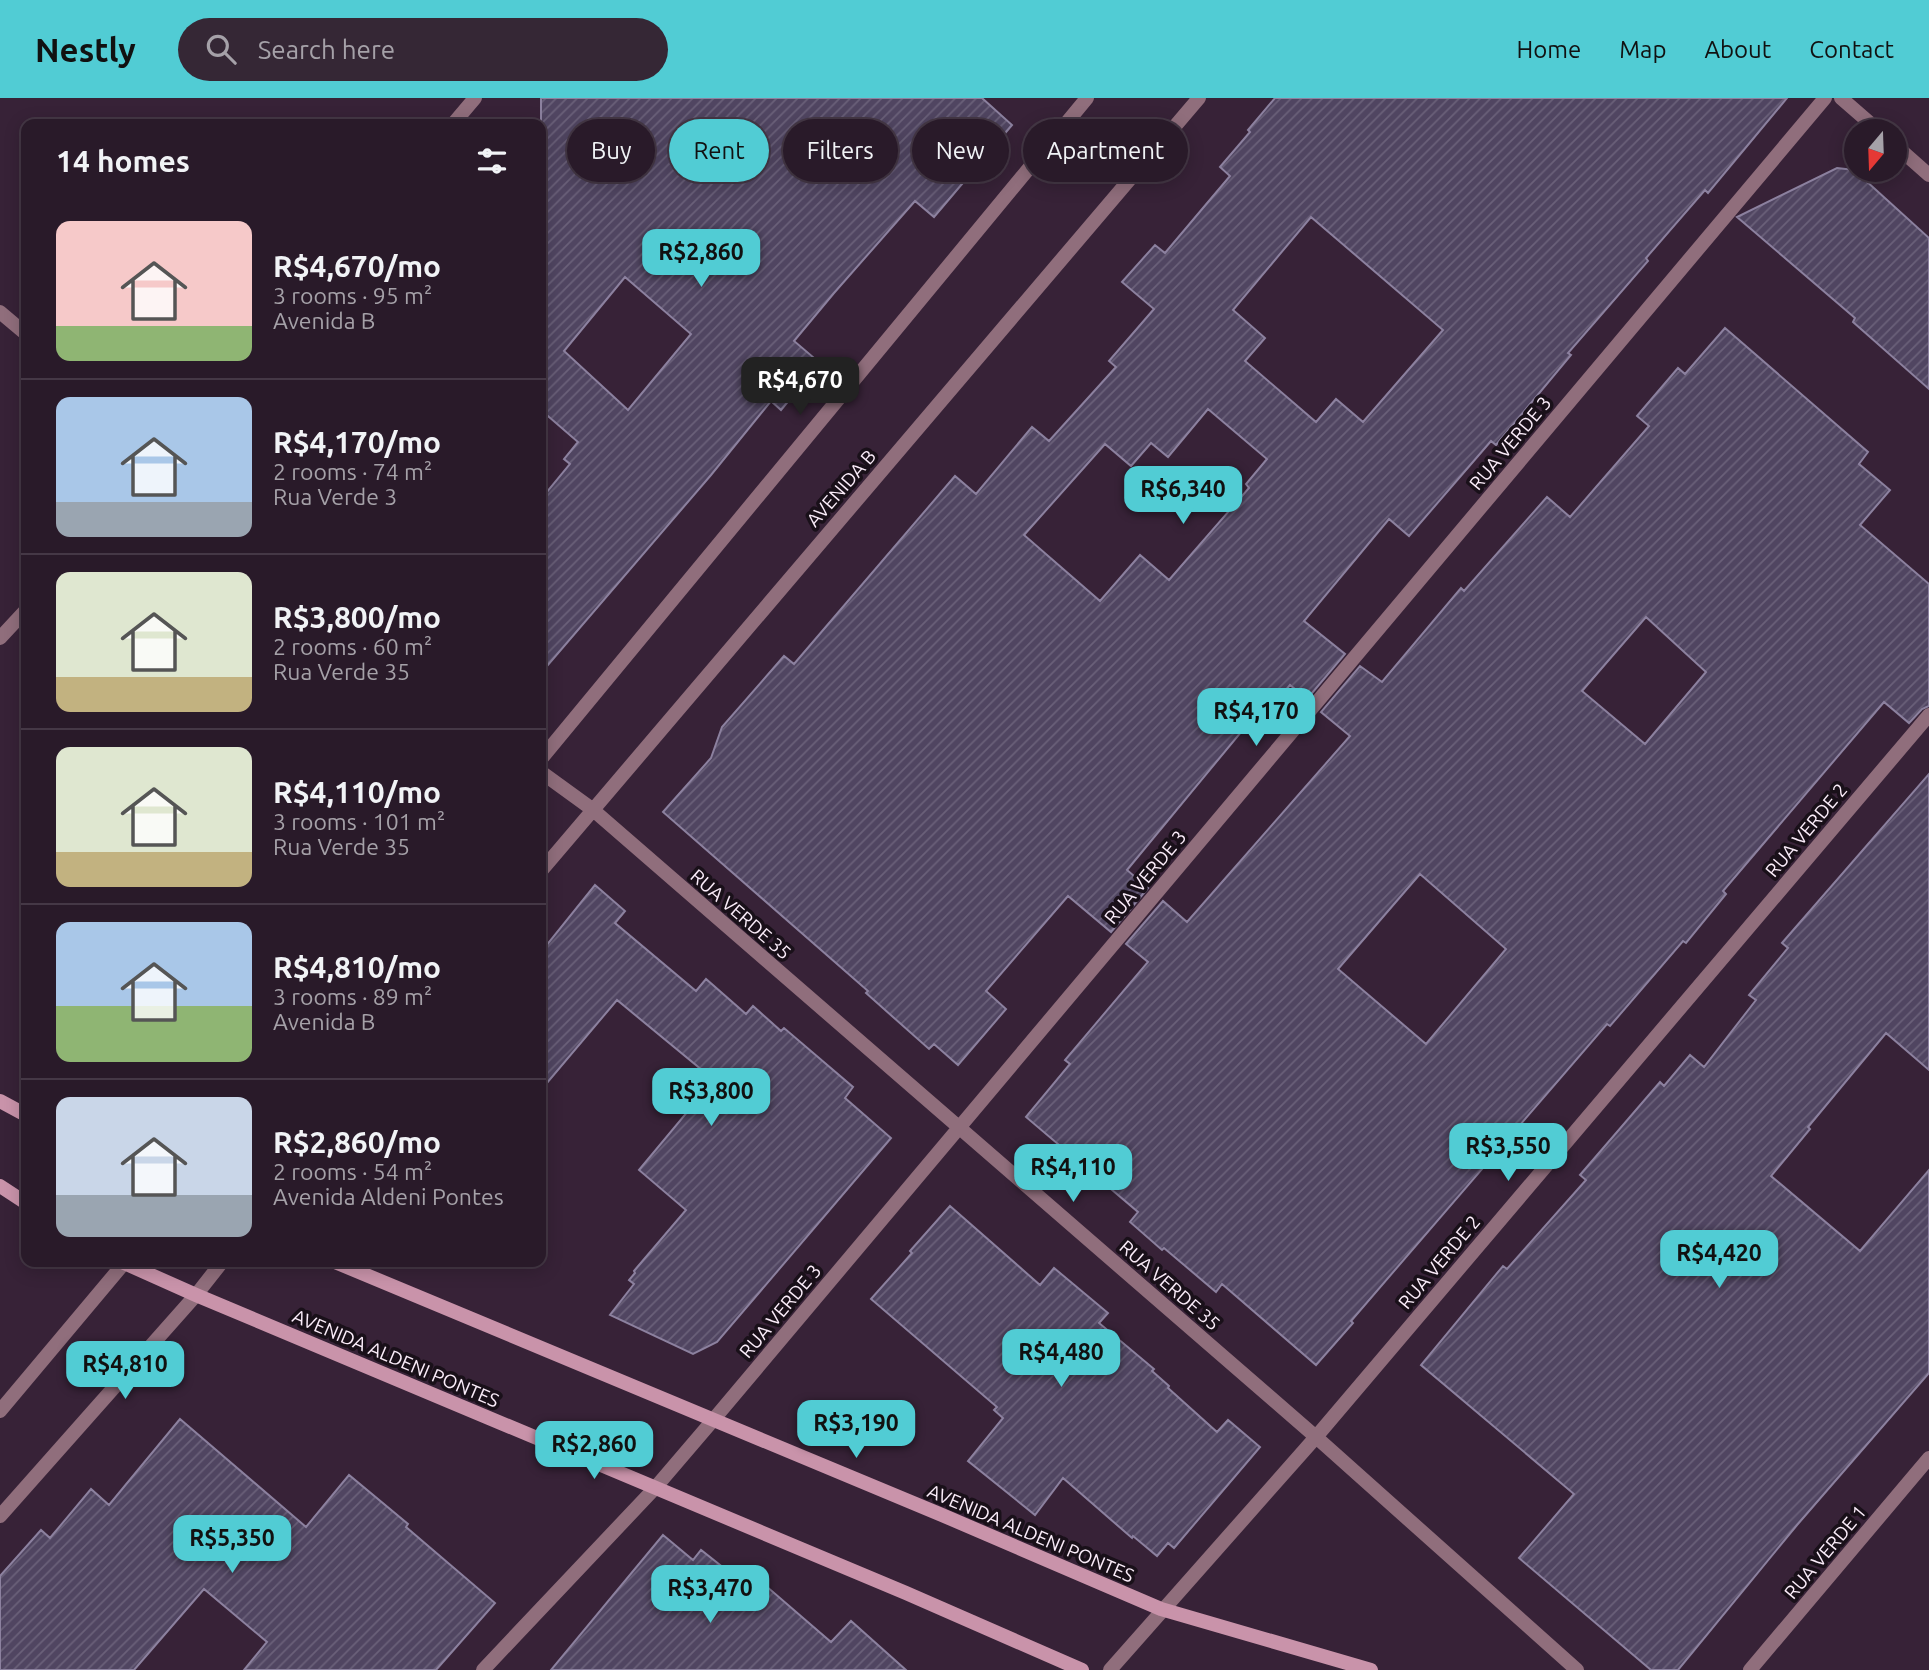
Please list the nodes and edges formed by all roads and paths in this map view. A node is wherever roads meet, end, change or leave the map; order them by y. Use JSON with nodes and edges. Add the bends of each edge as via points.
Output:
{"nodes":[{"id":1,"x":475,"y":98,"type":"edge"},
{"id":2,"x":1087,"y":98,"type":"edge"},
{"id":3,"x":1199,"y":98,"type":"edge"},
{"id":4,"x":1825,"y":98,"type":"edge"},
{"id":5,"x":1842,"y":98,"type":"edge"},
{"id":6,"x":457,"y":119,"type":"edge"},
{"id":7,"x":1866,"y":119,"type":"edge"},
{"id":8,"x":1908,"y":156,"type":"edge"},
{"id":9,"x":1929,"y":175,"type":"edge"},
{"id":10,"x":0,"y":312,"type":"edge"},
{"id":11,"x":21,"y":330,"type":"edge"},
{"id":12,"x":21,"y":615,"type":"edge"},
{"id":13,"x":0,"y":638,"type":"edge"},
{"id":14,"x":1929,"y":715,"type":"edge"},
{"id":15,"x":546,"y":753,"type":"edge"},
{"id":16,"x":546,"y":776,"type":"edge"},
{"id":17,"x":592,"y":809,"type":"junction"},
{"id":18,"x":546,"y":865,"type":"edge"},
{"id":19,"x":0,"y":1101,"type":"edge"},
{"id":20,"x":21,"y":1112,"type":"edge"},
{"id":21,"x":959,"y":1128,"type":"junction"},
{"id":22,"x":0,"y":1186,"type":"edge"},
{"id":23,"x":21,"y":1200,"type":"edge"},
{"id":24,"x":120,"y":1267,"type":"edge"},
{"id":25,"x":135,"y":1267,"type":"edge"},
{"id":26,"x":218,"y":1267,"type":"edge"},
{"id":27,"x":347,"y":1267,"type":"edge"},
{"id":28,"x":196,"y":1295,"type":"junction"},
{"id":29,"x":0,"y":1411,"type":"edge"},
{"id":30,"x":714,"y":1419,"type":"junction"},
{"id":31,"x":1316,"y":1437,"type":"junction"},
{"id":32,"x":1929,"y":1458,"type":"edge"},
{"id":33,"x":655,"y":1488,"type":"junction"},
{"id":34,"x":0,"y":1516,"type":"edge"},
{"id":35,"x":1161,"y":1609,"type":"junction"},
{"id":36,"x":483,"y":1670,"type":"edge"},
{"id":37,"x":1082,"y":1670,"type":"edge"},
{"id":38,"x":1110,"y":1670,"type":"edge"},
{"id":39,"x":1371,"y":1670,"type":"edge"},
{"id":40,"x":1577,"y":1670,"type":"edge"},
{"id":41,"x":1750,"y":1670,"type":"edge"}],
"edges":[{"from":1,"to":6,"type":"street"},
{"from":2,"to":15,"type":"street"},
{"from":3,"to":17,"type":"street","name":"AVENIDA B"},
{"from":4,"to":21,"type":"street","name":"RUA VERDE 3"},
{"from":5,"to":7,"type":"street"},
{"from":8,"to":9,"type":"street"},
{"from":10,"to":11,"type":"street"},
{"from":12,"to":13,"type":"street"},
{"from":14,"to":31,"type":"street","name":"RUA VERDE 2"},
{"from":16,"to":17,"type":"street","name":"RUA VERDE 35"},
{"from":17,"to":18,"type":"street","name":"AVENIDA B"},
{"from":17,"to":21,"type":"street","name":"RUA VERDE 35"},
{"from":19,"to":20,"type":"main road"},
{"from":21,"to":30,"type":"street","name":"RUA VERDE 3"},
{"from":21,"to":31,"type":"street","name":"RUA VERDE 35"},
{"from":22,"to":23,"type":"main road"},
{"from":24,"to":29,"type":"street"},
{"from":25,"to":28,"type":"main road","name":"AVENIDA ALDENI PONTES"},
{"from":26,"to":28,"type":"street"},
{"from":27,"to":30,"type":"main road","name":"AVENIDA ALDENI PONTES"},
{"from":28,"to":33,"type":"main road","name":"AVENIDA ALDENI PONTES"},
{"from":28,"to":34,"type":"street"},
{"from":30,"to":33,"type":"street","name":"RUA VERDE 3"},
{"from":30,"to":35,"type":"main road","name":"AVENIDA ALDENI PONTES"},
{"from":31,"to":35,"type":"street","name":"RUA VERDE 2"},
{"from":31,"to":40,"type":"street","name":"RUA VERDE 35"},
{"from":32,"to":41,"type":"street","name":"RUA VERDE 1"},
{"from":33,"to":36,"type":"street","name":"RUA VERDE 3"},
{"from":33,"to":37,"type":"main road","name":"AVENIDA ALDENI PONTES"},
{"from":35,"to":38,"type":"street","name":"RUA VERDE 2"},
{"from":35,"to":39,"type":"main road","name":"AVENIDA ALDENI PONTES"}]}
